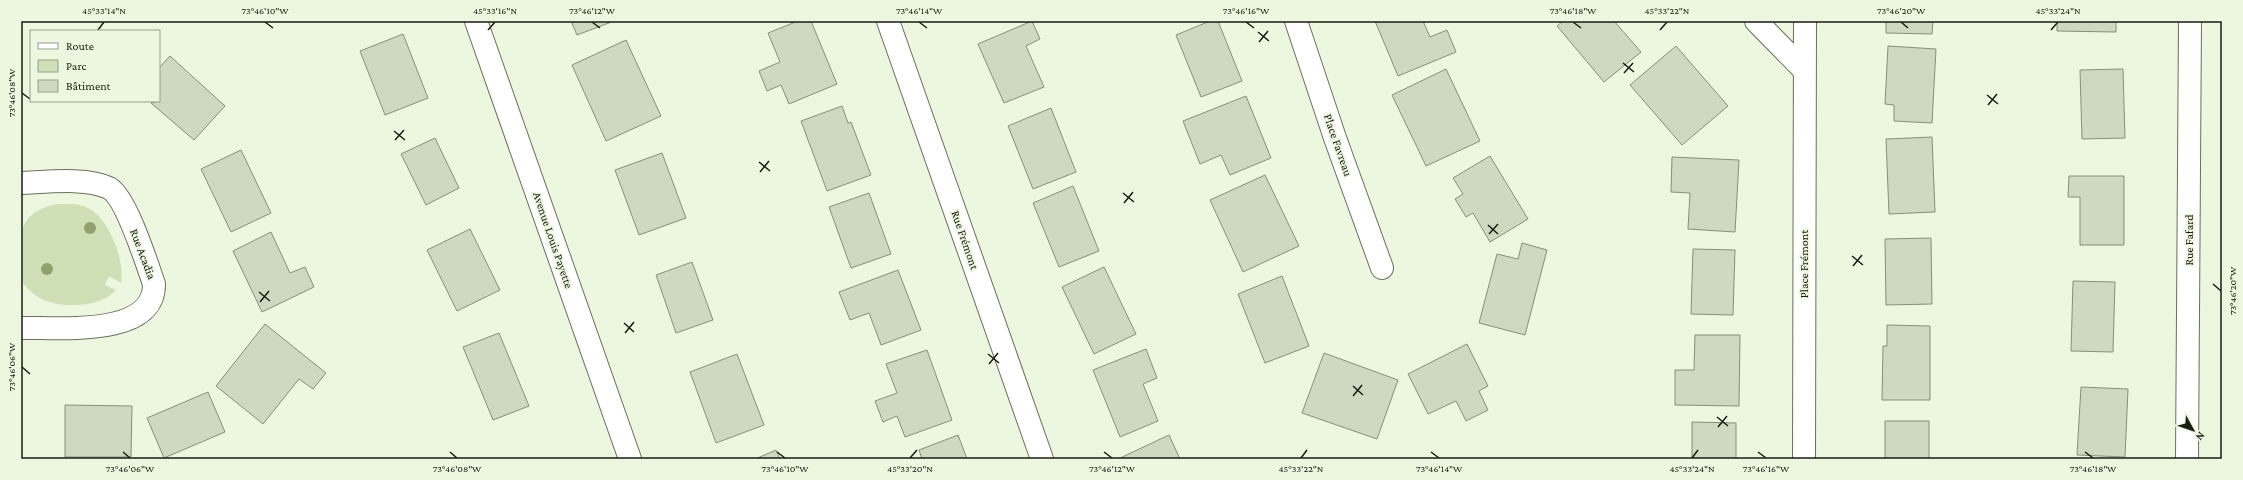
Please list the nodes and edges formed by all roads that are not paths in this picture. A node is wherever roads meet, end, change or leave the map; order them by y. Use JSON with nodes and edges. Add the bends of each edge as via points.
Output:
{"nodes":[{"id":1,"x":476,"y":21,"type":"edge"},
{"id":2,"x":888,"y":21,"type":"edge"},
{"id":3,"x":1296,"y":21,"type":"edge"},
{"id":4,"x":1756,"y":21,"type":"edge"},
{"id":5,"x":1806,"y":21,"type":"edge"},
{"id":6,"x":2190,"y":21,"type":"edge"},
{"id":7,"x":1804,"y":70,"type":"junction"},
{"id":8,"x":21,"y":183,"type":"edge"},
{"id":9,"x":1382,"y":268,"type":"dead end"},
{"id":10,"x":21,"y":328,"type":"edge"},
{"id":11,"x":630,"y":459,"type":"edge"},
{"id":12,"x":1042,"y":459,"type":"edge"},
{"id":13,"x":1804,"y":459,"type":"edge"},
{"id":14,"x":2187,"y":459,"type":"edge"}],
"edges":[{"from":1,"to":11,"type":"street","name":"Avenue Louis Payette"},
{"from":2,"to":12,"type":"street","name":"Rue Frémont"},
{"from":3,"to":9,"type":"street","name":"Place Favreau"},
{"from":4,"to":7,"type":"street"},
{"from":5,"to":7,"type":"street","name":"Place Frémont"},
{"from":6,"to":14,"type":"street","name":"Rue Fafard"},
{"from":7,"to":13,"type":"street","name":"Place Frémont"},
{"from":8,"to":10,"type":"street","name":"Rue Acadia","via":[[91,183],[109,188],[116,193],[137,237],[154,284],[154,293],[147,308],[129,320],[114,324]]}]}
